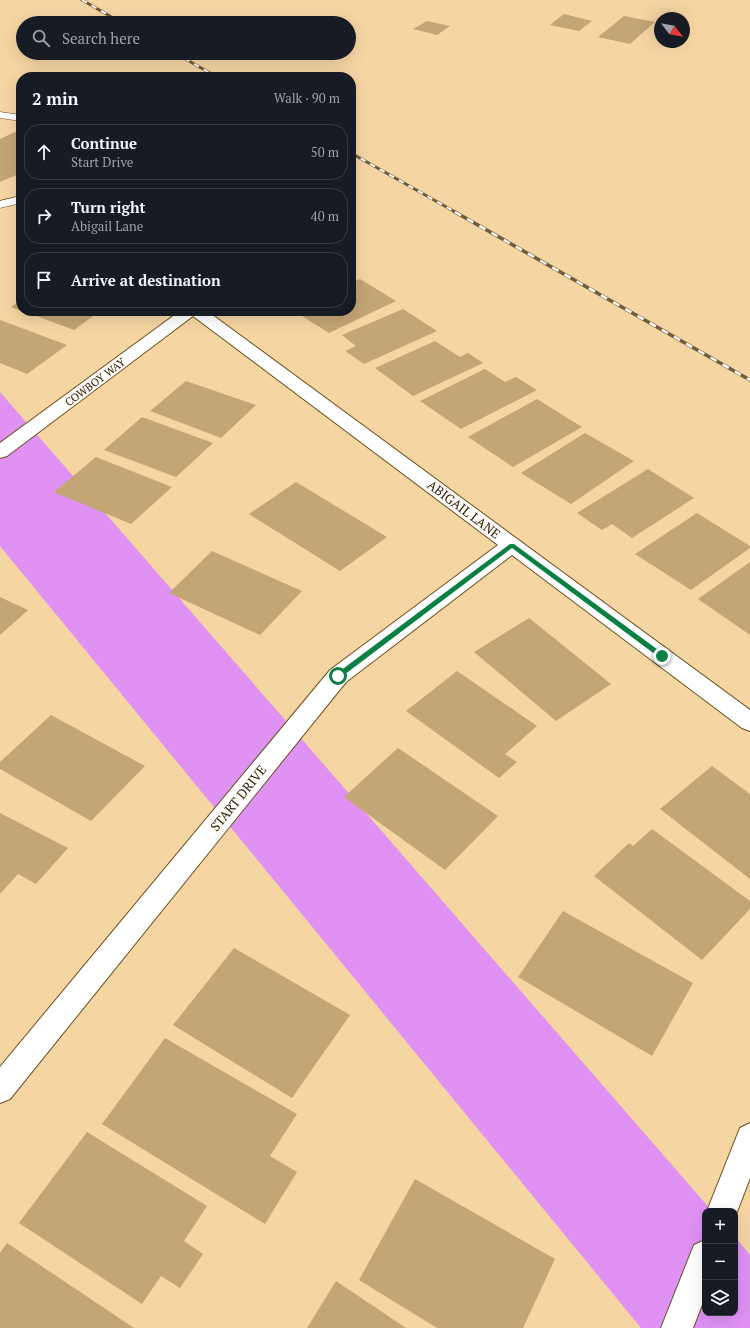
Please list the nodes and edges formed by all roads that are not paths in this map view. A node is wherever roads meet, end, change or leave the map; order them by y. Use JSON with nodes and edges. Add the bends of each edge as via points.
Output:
{"nodes":[{"id":1,"x":0,"y":115,"type":"edge"},
{"id":2,"x":16,"y":117,"type":"edge"},
{"id":3,"x":16,"y":200,"type":"edge"},
{"id":4,"x":0,"y":205,"type":"edge"},
{"id":5,"x":183,"y":316,"type":"edge"},
{"id":6,"x":204,"y":316,"type":"edge"},
{"id":7,"x":0,"y":452,"type":"edge"},
{"id":8,"x":512,"y":545,"type":"junction"},
{"id":9,"x":750,"y":722,"type":"edge"},
{"id":10,"x":0,"y":1089,"type":"edge"},
{"id":11,"x":750,"y":1138,"type":"edge"},
{"id":12,"x":723,"y":1208,"type":"edge"},
{"id":13,"x":702,"y":1264,"type":"edge"},
{"id":14,"x":677,"y":1328,"type":"edge"}],
"edges":[{"from":1,"to":2,"type":"lane"},
{"from":3,"to":4,"type":"lane"},
{"from":5,"to":7,"type":"street","name":"COWBOY WAY"},
{"from":6,"to":8,"type":"street","name":"ABIGAIL LANE"},
{"from":8,"to":9,"type":"street","name":"ABIGAIL LANE"},
{"from":8,"to":10,"type":"street","name":"START DRIVE","via":[[338,676]]},
{"from":11,"to":12,"type":"street"},
{"from":13,"to":14,"type":"street"}]}
